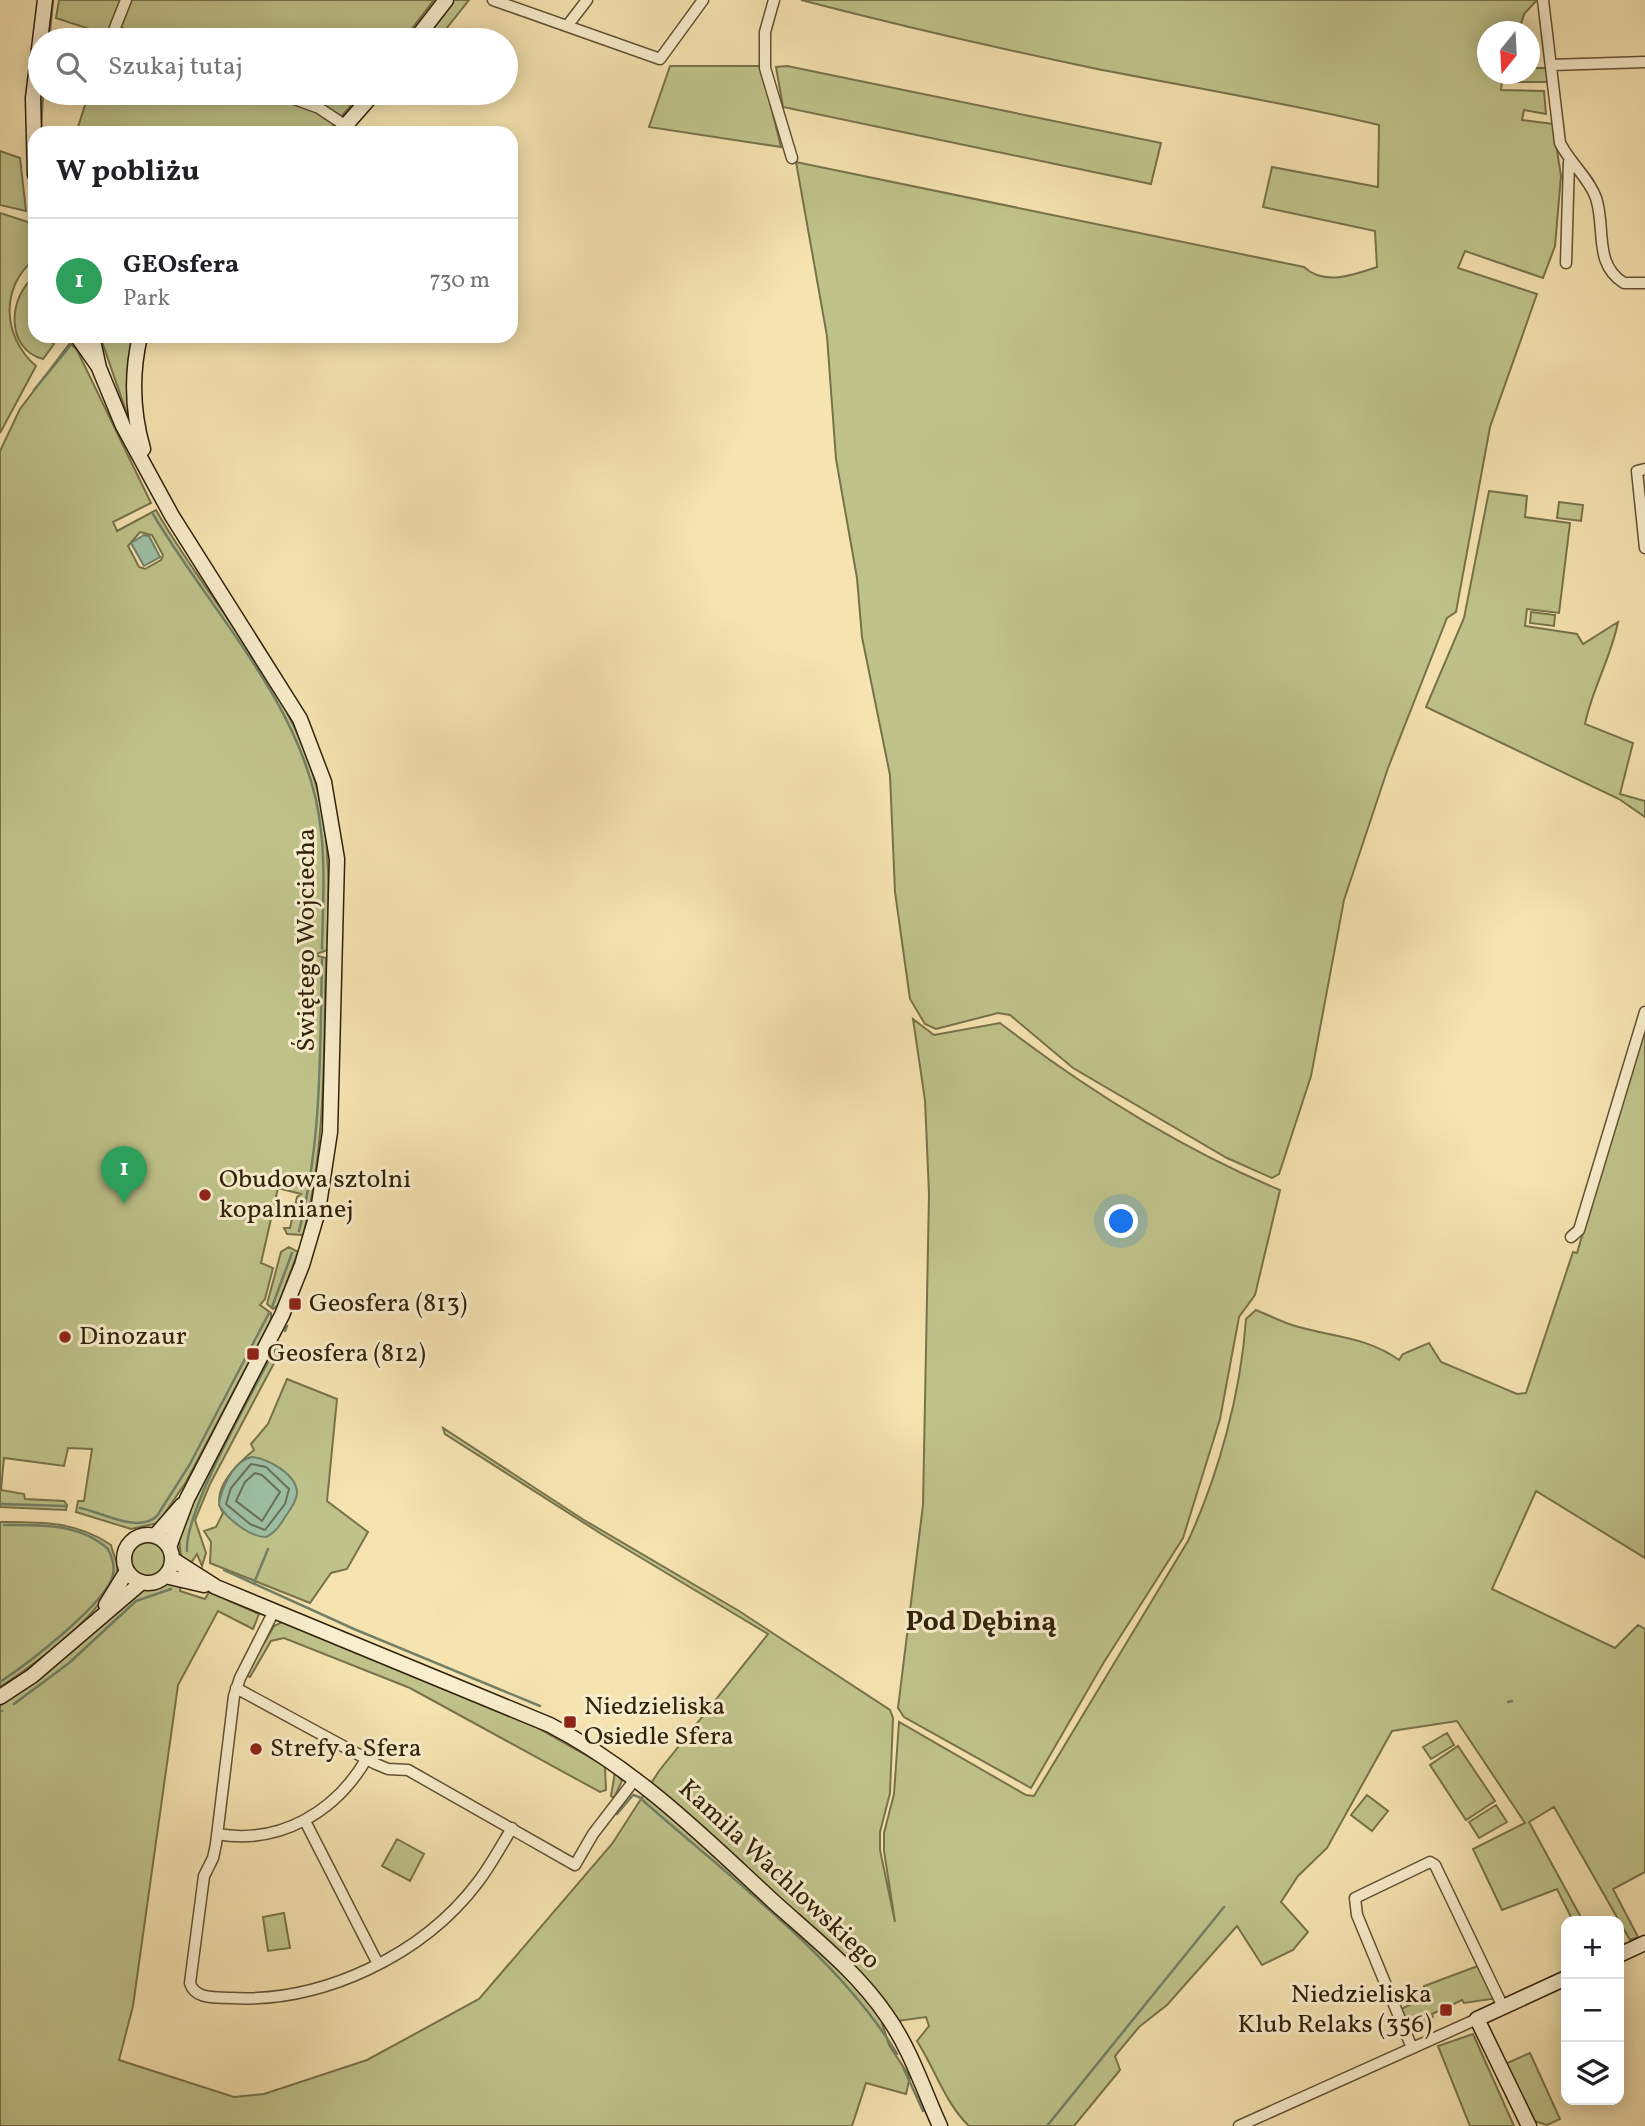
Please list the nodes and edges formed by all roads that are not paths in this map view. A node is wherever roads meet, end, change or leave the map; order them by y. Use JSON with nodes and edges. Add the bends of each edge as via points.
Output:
{"nodes":[{"id":1,"x":45,"y":0,"type":"edge"},
{"id":2,"x":126,"y":0,"type":"edge"},
{"id":3,"x":446,"y":0,"type":"edge"},
{"id":4,"x":493,"y":0,"type":"edge"},
{"id":5,"x":587,"y":0,"type":"edge"},
{"id":6,"x":703,"y":0,"type":"edge"},
{"id":7,"x":774,"y":0,"type":"edge"},
{"id":8,"x":1544,"y":0,"type":"edge"},
{"id":9,"x":567,"y":26,"type":"junction"},
{"id":10,"x":42,"y":28,"type":"edge"},
{"id":11,"x":115,"y":28,"type":"edge"},
{"id":12,"x":424,"y":28,"type":"edge"},
{"id":13,"x":1645,"y":62,"type":"edge"},
{"id":14,"x":1551,"y":65,"type":"junction"},
{"id":15,"x":33,"y":105,"type":"edge"},
{"id":16,"x":311,"y":105,"type":"edge"},
{"id":17,"x":364,"y":105,"type":"edge"},
{"id":18,"x":33,"y":126,"type":"edge"},
{"id":19,"x":339,"y":126,"type":"edge"},
{"id":20,"x":346,"y":126,"type":"edge"},
{"id":21,"x":792,"y":158,"type":"dead end"},
{"id":22,"x":1569,"y":162,"type":"junction"},
{"id":23,"x":1566,"y":264,"type":"dead end"},
{"id":24,"x":1645,"y":283,"type":"edge"},
{"id":25,"x":82,"y":343,"type":"edge"},
{"id":26,"x":94,"y":343,"type":"edge"},
{"id":27,"x":139,"y":343,"type":"edge"},
{"id":28,"x":99,"y":368,"type":"junction"},
{"id":29,"x":1645,"y":469,"type":"edge"},
{"id":30,"x":148,"y":471,"type":"junction"},
{"id":31,"x":1645,"y":548,"type":"edge"},
{"id":32,"x":1645,"y":1012,"type":"edge"},
{"id":33,"x":1571,"y":1237,"type":"dead end"},
{"id":34,"x":187,"y":1499,"type":"junction"},
{"id":35,"x":155,"y":1536,"type":"junction"},
{"id":36,"x":170,"y":1553,"type":"junction"},
{"id":37,"x":127,"y":1571,"type":"junction"},
{"id":38,"x":165,"y":1576,"type":"junction"},
{"id":39,"x":142,"y":1583,"type":"junction"},
{"id":40,"x":216,"y":1587,"type":"junction"},
{"id":41,"x":274,"y":1611,"type":"junction"},
{"id":42,"x":100,"y":1615,"type":"junction"},
{"id":43,"x":236,"y":1688,"type":"junction"},
{"id":44,"x":0,"y":1697,"type":"edge"},
{"id":45,"x":367,"y":1758,"type":"junction"},
{"id":46,"x":636,"y":1778,"type":"junction"},
{"id":47,"x":305,"y":1821,"type":"junction"},
{"id":48,"x":512,"y":1828,"type":"junction"},
{"id":49,"x":217,"y":1834,"type":"junction"},
{"id":50,"x":1645,"y":1943,"type":"edge"},
{"id":51,"x":1624,"y":1953,"type":"edge"},
{"id":52,"x":378,"y":1964,"type":"junction"},
{"id":53,"x":1561,"y":1981,"type":"edge"},
{"id":54,"x":1503,"y":2007,"type":"junction"},
{"id":55,"x":1477,"y":2019,"type":"junction"},
{"id":56,"x":1412,"y":2048,"type":"junction"},
{"id":57,"x":940,"y":2126,"type":"edge"},
{"id":58,"x":1239,"y":2126,"type":"edge"},
{"id":59,"x":1529,"y":2126,"type":"edge"}],
"edges":[{"from":1,"to":10,"type":"street"},
{"from":2,"to":11,"type":"street"},
{"from":3,"to":12,"type":"street"},
{"from":4,"to":9,"type":"street"},
{"from":5,"to":9,"type":"street"},
{"from":6,"to":9,"type":"street","via":[[660,59]]},
{"from":7,"to":21,"type":"street","via":[[765,32],[765,68]]},
{"from":8,"to":14,"type":"street"},
{"from":13,"to":14,"type":"street"},
{"from":14,"to":22,"type":"street","via":[[1560,143]]},
{"from":15,"to":18,"type":"street"},
{"from":16,"to":19,"type":"street"},
{"from":17,"to":20,"type":"street"},
{"from":22,"to":23,"type":"street"},
{"from":22,"to":24,"type":"street","via":[[1596,198],[1609,269],[1624,283]]},
{"from":25,"to":28,"type":"street","name":"Świętego Wojciecha"},
{"from":26,"to":28,"type":"street","name":"Świętego Wojciecha"},
{"from":27,"to":30,"type":"street","via":[[133,404]]},
{"from":28,"to":30,"type":"street","name":"Świętego Wojciecha"},
{"from":29,"to":31,"type":"street","via":[[1637,471]]},
{"from":30,"to":34,"type":"street","name":"Świętego Wojciecha","via":[[191,549],[300,719],[324,782],[337,859],[330,1132],[318,1212],[282,1315]]},
{"from":32,"to":33,"type":"street","via":[[1579,1230]]},
{"from":34,"to":35,"type":"street","name":"Świętego Wojciecha"},
{"from":34,"to":36,"type":"street","name":"Świętego Wojciecha"},
{"from":35,"to":36,"type":"street"},
{"from":35,"to":37,"type":"street","via":[[139,1536],[130,1543],[124,1556]]},
{"from":36,"to":38,"type":"street"},
{"from":36,"to":40,"type":"street","name":"Kamila Wachlowskiego"},
{"from":37,"to":39,"type":"street"},
{"from":37,"to":42,"type":"street"},
{"from":38,"to":39,"type":"street"},
{"from":38,"to":40,"type":"street","name":"Kamila Wachlowskiego"},
{"from":39,"to":42,"type":"street"},
{"from":40,"to":41,"type":"street","name":"Kamila Wachlowskiego"},
{"from":41,"to":43,"type":"street"},
{"from":41,"to":46,"type":"street","name":"Kamila Wachlowskiego","via":[[550,1726]]},
{"from":42,"to":44,"type":"street","via":[[57,1655]]},
{"from":43,"to":45,"type":"street"},
{"from":43,"to":49,"type":"street"},
{"from":45,"to":47,"type":"street","via":[[343,1792]]},
{"from":45,"to":48,"type":"street","via":[[388,1769],[408,1770]]},
{"from":46,"to":48,"type":"street","via":[[575,1865]]},
{"from":46,"to":57,"type":"street","name":"Kamila Wachlowskiego","via":[[865,1988],[904,2044]]},
{"from":47,"to":49,"type":"street","via":[[254,1836]]},
{"from":47,"to":52,"type":"street"},
{"from":48,"to":52,"type":"street","via":[[478,1882],[447,1916]]},
{"from":49,"to":52,"type":"street","via":[[204,1875],[190,1983],[196,1993],[239,1998],[285,1994],[320,1988]]},
{"from":50,"to":51,"type":"street"},
{"from":53,"to":54,"type":"street"},
{"from":54,"to":55,"type":"street"},
{"from":54,"to":56,"type":"street","via":[[1430,1862],[1355,1898],[1357,1915]]},
{"from":55,"to":56,"type":"street"},
{"from":55,"to":59,"type":"street"},
{"from":56,"to":58,"type":"street"}]}
